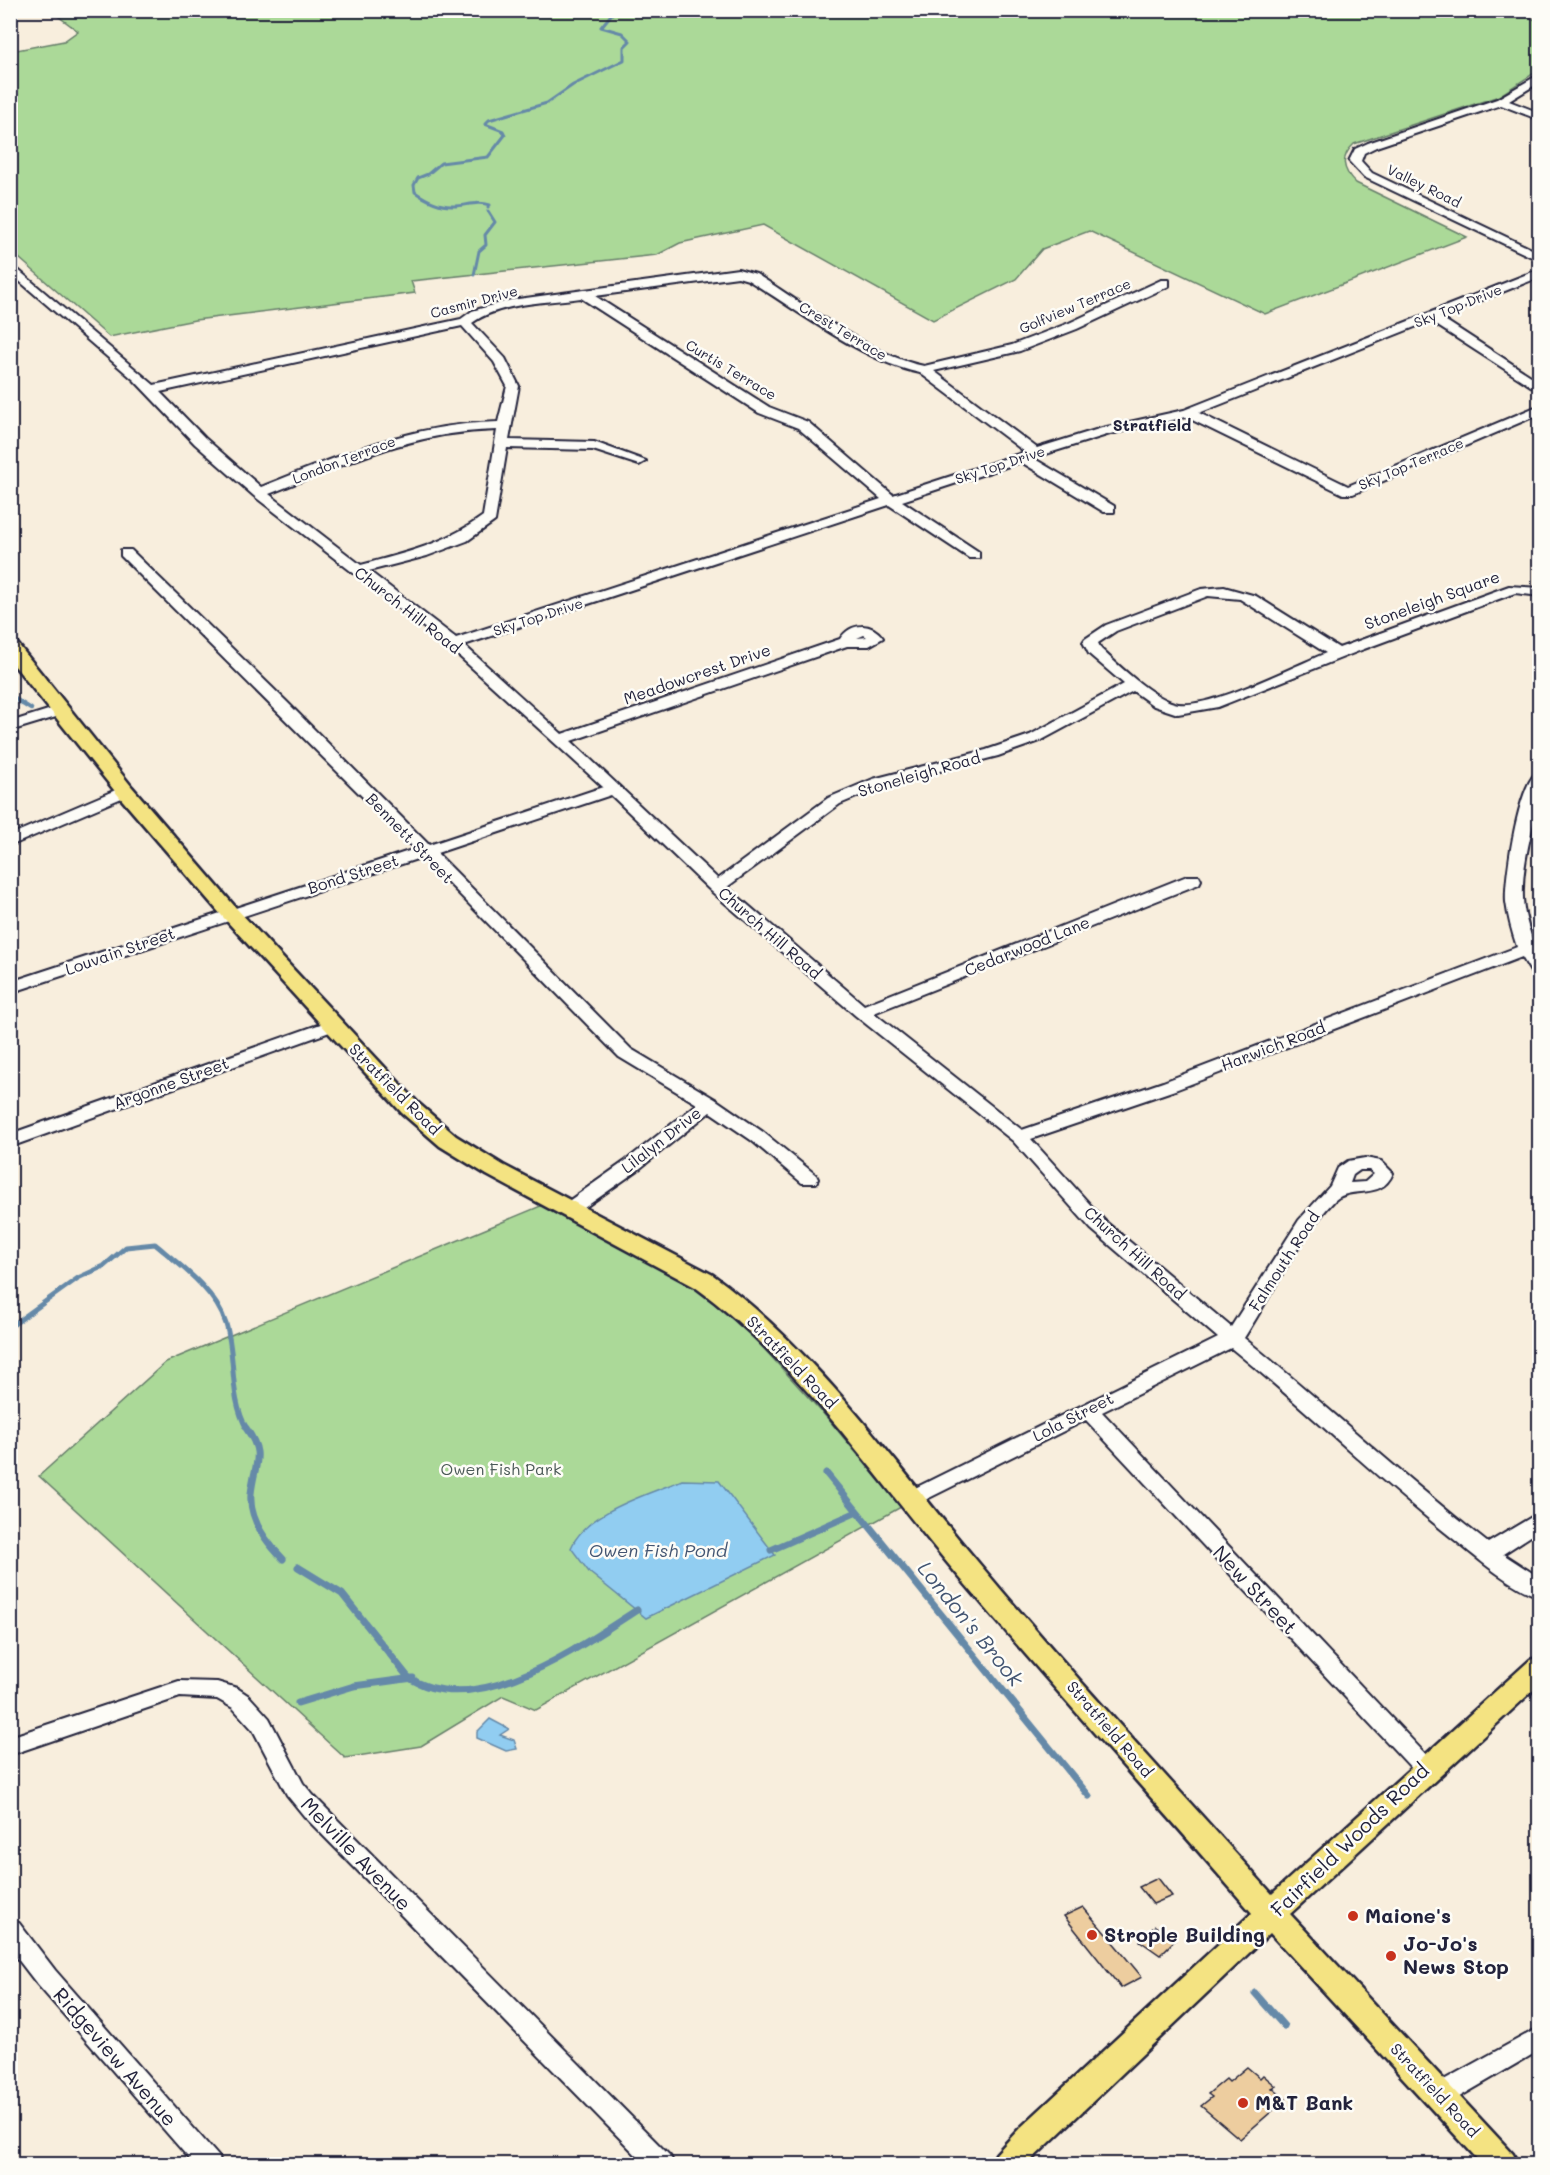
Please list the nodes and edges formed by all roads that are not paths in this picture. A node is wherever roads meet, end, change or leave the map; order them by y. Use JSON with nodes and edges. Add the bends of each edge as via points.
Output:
{"nodes":[{"id":1,"x":1532,"y":10,"type":"edge"},
{"id":2,"x":1539,"y":13,"type":"edge"},
{"id":3,"x":1539,"y":77,"type":"edge"},
{"id":4,"x":1502,"y":100,"type":"junction"},
{"id":5,"x":1539,"y":117,"type":"edge"},
{"id":6,"x":1539,"y":258,"type":"edge"},
{"id":7,"x":10,"y":266,"type":"edge"},
{"id":8,"x":738,"y":273,"type":"joint"},
{"id":9,"x":1539,"y":273,"type":"edge"},
{"id":10,"x":1165,"y":283,"type":"dead end"},
{"id":11,"x":585,"y":295,"type":"junction"},
{"id":12,"x":1432,"y":317,"type":"junction"},
{"id":13,"x":465,"y":322,"type":"junction"},
{"id":14,"x":924,"y":370,"type":"junction"},
{"id":15,"x":1539,"y":388,"type":"edge"},
{"id":16,"x":150,"y":390,"type":"junction"},
{"id":17,"x":1539,"y":409,"type":"edge"},
{"id":18,"x":1188,"y":412,"type":"junction"},
{"id":19,"x":502,"y":426,"type":"junction"},
{"id":20,"x":503,"y":444,"type":"junction"},
{"id":21,"x":1028,"y":455,"type":"junction"},
{"id":22,"x":639,"y":461,"type":"dead end"},
{"id":23,"x":259,"y":493,"type":"junction"},
{"id":24,"x":892,"y":501,"type":"junction"},
{"id":25,"x":1109,"y":509,"type":"dead end"},
{"id":26,"x":126,"y":553,"type":"dead end"},
{"id":27,"x":974,"y":555,"type":"dead end"},
{"id":28,"x":357,"y":570,"type":"junction"},
{"id":29,"x":1539,"y":592,"type":"edge"},
{"id":30,"x":846,"y":642,"type":"dead end"},
{"id":31,"x":454,"y":644,"type":"junction"},
{"id":32,"x":10,"y":647,"type":"edge"},
{"id":33,"x":1338,"y":654,"type":"junction"},
{"id":34,"x":1135,"y":684,"type":"junction"},
{"id":35,"x":62,"y":711,"type":"junction"},
{"id":36,"x":10,"y":727,"type":"edge"},
{"id":37,"x":560,"y":740,"type":"junction"},
{"id":38,"x":1539,"y":777,"type":"edge"},
{"id":39,"x":614,"y":789,"type":"junction"},
{"id":40,"x":125,"y":790,"type":"junction"},
{"id":41,"x":10,"y":841,"type":"edge"},
{"id":42,"x":423,"y":852,"type":"junction"},
{"id":43,"x":1193,"y":880,"type":"dead end"},
{"id":44,"x":717,"y":887,"type":"junction"},
{"id":45,"x":230,"y":913,"type":"junction"},
{"id":46,"x":1524,"y":950,"type":"junction"},
{"id":47,"x":1539,"y":973,"type":"edge"},
{"id":48,"x":10,"y":988,"type":"edge"},
{"id":49,"x":862,"y":1012,"type":"junction"},
{"id":50,"x":332,"y":1025,"type":"junction"},
{"id":51,"x":709,"y":1103,"type":"junction"},
{"id":52,"x":1019,"y":1137,"type":"junction"},
{"id":53,"x":10,"y":1140,"type":"edge"},
{"id":54,"x":809,"y":1179,"type":"dead end"},
{"id":55,"x":1338,"y":1189,"type":"dead end"},
{"id":56,"x":570,"y":1209,"type":"junction"},
{"id":57,"x":1234,"y":1338,"type":"junction"},
{"id":58,"x":1088,"y":1410,"type":"junction"},
{"id":59,"x":912,"y":1498,"type":"junction"},
{"id":60,"x":1539,"y":1519,"type":"edge"},
{"id":61,"x":1487,"y":1554,"type":"junction"},
{"id":62,"x":1539,"y":1588,"type":"edge"},
{"id":63,"x":1539,"y":1667,"type":"edge"},
{"id":64,"x":10,"y":1746,"type":"edge"},
{"id":65,"x":1425,"y":1768,"type":"junction"},
{"id":66,"x":1272,"y":1916,"type":"junction"},
{"id":67,"x":10,"y":1930,"type":"edge"},
{"id":68,"x":1539,"y":2037,"type":"edge"},
{"id":69,"x":1440,"y":2095,"type":"junction"},
{"id":70,"x":209,"y":2164,"type":"edge"},
{"id":71,"x":661,"y":2164,"type":"edge"},
{"id":72,"x":1007,"y":2164,"type":"edge"},
{"id":73,"x":1502,"y":2164,"type":"edge"}],
"edges":[{"from":1,"to":2,"type":"main road"},
{"from":3,"to":4,"type":"street","name":"Valley Road"},
{"from":4,"to":5,"type":"street"},
{"from":4,"to":6,"type":"street","name":"Valley Road","via":[[1372,145],[1359,151],[1356,161],[1368,175]]},
{"from":7,"to":16,"type":"street","name":"Church Hill Road"},
{"from":8,"to":11,"type":"street","name":"Casmir Drive"},
{"from":8,"to":14,"type":"street","name":"Crest Terrace","via":[[752,277],[865,347],[909,368]]},
{"from":9,"to":12,"type":"street","name":"Sky Top Drive"},
{"from":10,"to":14,"type":"street","name":"Golfview Terrace","via":[[1016,348]]},
{"from":11,"to":13,"type":"street","name":"Casmir Drive","via":[[511,304],[476,314]]},
{"from":11,"to":24,"type":"street","name":"Curtis Terrace","via":[[764,410],[804,425]]},
{"from":12,"to":15,"type":"street"},
{"from":12,"to":18,"type":"street","name":"Sky Top Drive"},
{"from":13,"to":16,"type":"street","name":"Casmir Drive"},
{"from":13,"to":19,"type":"street","via":[[501,362],[513,386]]},
{"from":14,"to":21,"type":"street","name":"Crest Terrace"},
{"from":16,"to":23,"type":"street","name":"Church Hill Road"},
{"from":17,"to":18,"type":"street","name":"Sky Top Terrace","via":[[1348,491]]},
{"from":18,"to":21,"type":"street","name":"Sky Top Drive"},
{"from":19,"to":20,"type":"street"},
{"from":19,"to":23,"type":"street","name":"London Terrace","via":[[459,427],[391,441]]},
{"from":20,"to":22,"type":"street","via":[[594,446]]},
{"from":20,"to":28,"type":"street","via":[[490,518],[462,538]]},
{"from":21,"to":24,"type":"street","name":"Sky Top Drive"},
{"from":21,"to":25,"type":"street","name":"Crest Terrace"},
{"from":23,"to":28,"type":"street","name":"Church Hill Road"},
{"from":24,"to":27,"type":"street","name":"Curtis Terrace"},
{"from":24,"to":31,"type":"street","name":"Sky Top Drive"},
{"from":26,"to":42,"type":"street","name":"Bennett Street","via":[[282,705]]},
{"from":28,"to":31,"type":"street","name":"Church Hill Road"},
{"from":29,"to":33,"type":"street","name":"Stoneleigh Square","via":[[1514,589]]},
{"from":30,"to":37,"type":"street","name":"Meadowcrest Drive"},
{"from":31,"to":37,"type":"street","name":"Church Hill Road"},
{"from":32,"to":35,"type":"main road","name":"Stratfield Road"},
{"from":33,"to":34,"type":"street","name":"Stoneleigh Square","via":[[1220,702],[1194,708],[1178,709],[1163,704]]},
{"from":33,"to":34,"type":"street","name":"Stoneleigh Square","via":[[1236,592],[1206,592],[1111,628],[1090,642],[1094,651]]},
{"from":34,"to":44,"type":"street","name":"Stoneleigh Road","via":[[1035,738],[879,783],[834,801]]},
{"from":35,"to":36,"type":"street"},
{"from":35,"to":40,"type":"main road","name":"Stratfield Road"},
{"from":37,"to":39,"type":"street","name":"Church Hill Road"},
{"from":38,"to":46,"type":"street","via":[[1513,881],[1515,916]]},
{"from":39,"to":42,"type":"street","name":"Bond Street"},
{"from":39,"to":44,"type":"street","name":"Church Hill Road"},
{"from":40,"to":41,"type":"street"},
{"from":40,"to":45,"type":"main road","name":"Stratfield Road"},
{"from":42,"to":45,"type":"street","name":"Bond Street"},
{"from":42,"to":51,"type":"street","name":"Bennett Street","via":[[625,1053]]},
{"from":43,"to":49,"type":"street","name":"Cedarwood Lane"},
{"from":44,"to":49,"type":"street","name":"Church Hill Road"},
{"from":45,"to":48,"type":"street","name":"Louvain Street"},
{"from":45,"to":50,"type":"main road","name":"Stratfield Road"},
{"from":46,"to":47,"type":"street"},
{"from":46,"to":52,"type":"street","name":"Harwich Road","via":[[1169,1086]]},
{"from":49,"to":52,"type":"street","name":"Church Hill Road"},
{"from":50,"to":53,"type":"street","name":"Argonne Street"},
{"from":50,"to":56,"type":"main road","name":"Stratfield Road","via":[[410,1108],[448,1141]]},
{"from":51,"to":54,"type":"street","name":"Lilalyn Drive"},
{"from":51,"to":56,"type":"street","name":"Lilalyn Drive"},
{"from":52,"to":57,"type":"street","name":"Church Hill Road","via":[[1098,1225]]},
{"from":55,"to":57,"type":"street","name":"Falmouth Road","via":[[1306,1224]]},
{"from":56,"to":59,"type":"main road","name":"Stratfield Road","via":[[674,1264],[733,1302],[843,1416]]},
{"from":57,"to":58,"type":"street","name":"Lola Street"},
{"from":57,"to":61,"type":"street","name":"Church Hill Road","via":[[1413,1496]]},
{"from":58,"to":59,"type":"street","name":"Lola Street"},
{"from":58,"to":65,"type":"street","name":"New Street"},
{"from":59,"to":66,"type":"main road","name":"Stratfield Road","via":[[969,1570]]},
{"from":60,"to":61,"type":"street"},
{"from":61,"to":62,"type":"street","name":"Church Hill Road"},
{"from":63,"to":65,"type":"main road","name":"Fairfield Woods Road"},
{"from":64,"to":71,"type":"street","name":"Melville Avenue","via":[[178,1689],[229,1694],[248,1709],[276,1748],[296,1791]]},
{"from":65,"to":66,"type":"main road","name":"Fairfield Woods Road"},
{"from":66,"to":69,"type":"main road","name":"Stratfield Road"},
{"from":66,"to":72,"type":"main road","name":"Fairfield Woods Road"},
{"from":67,"to":70,"type":"street","name":"Ridgeview Avenue","via":[[46,1977]]},
{"from":68,"to":69,"type":"street"},
{"from":69,"to":73,"type":"main road","name":"Stratfield Road"}]}
